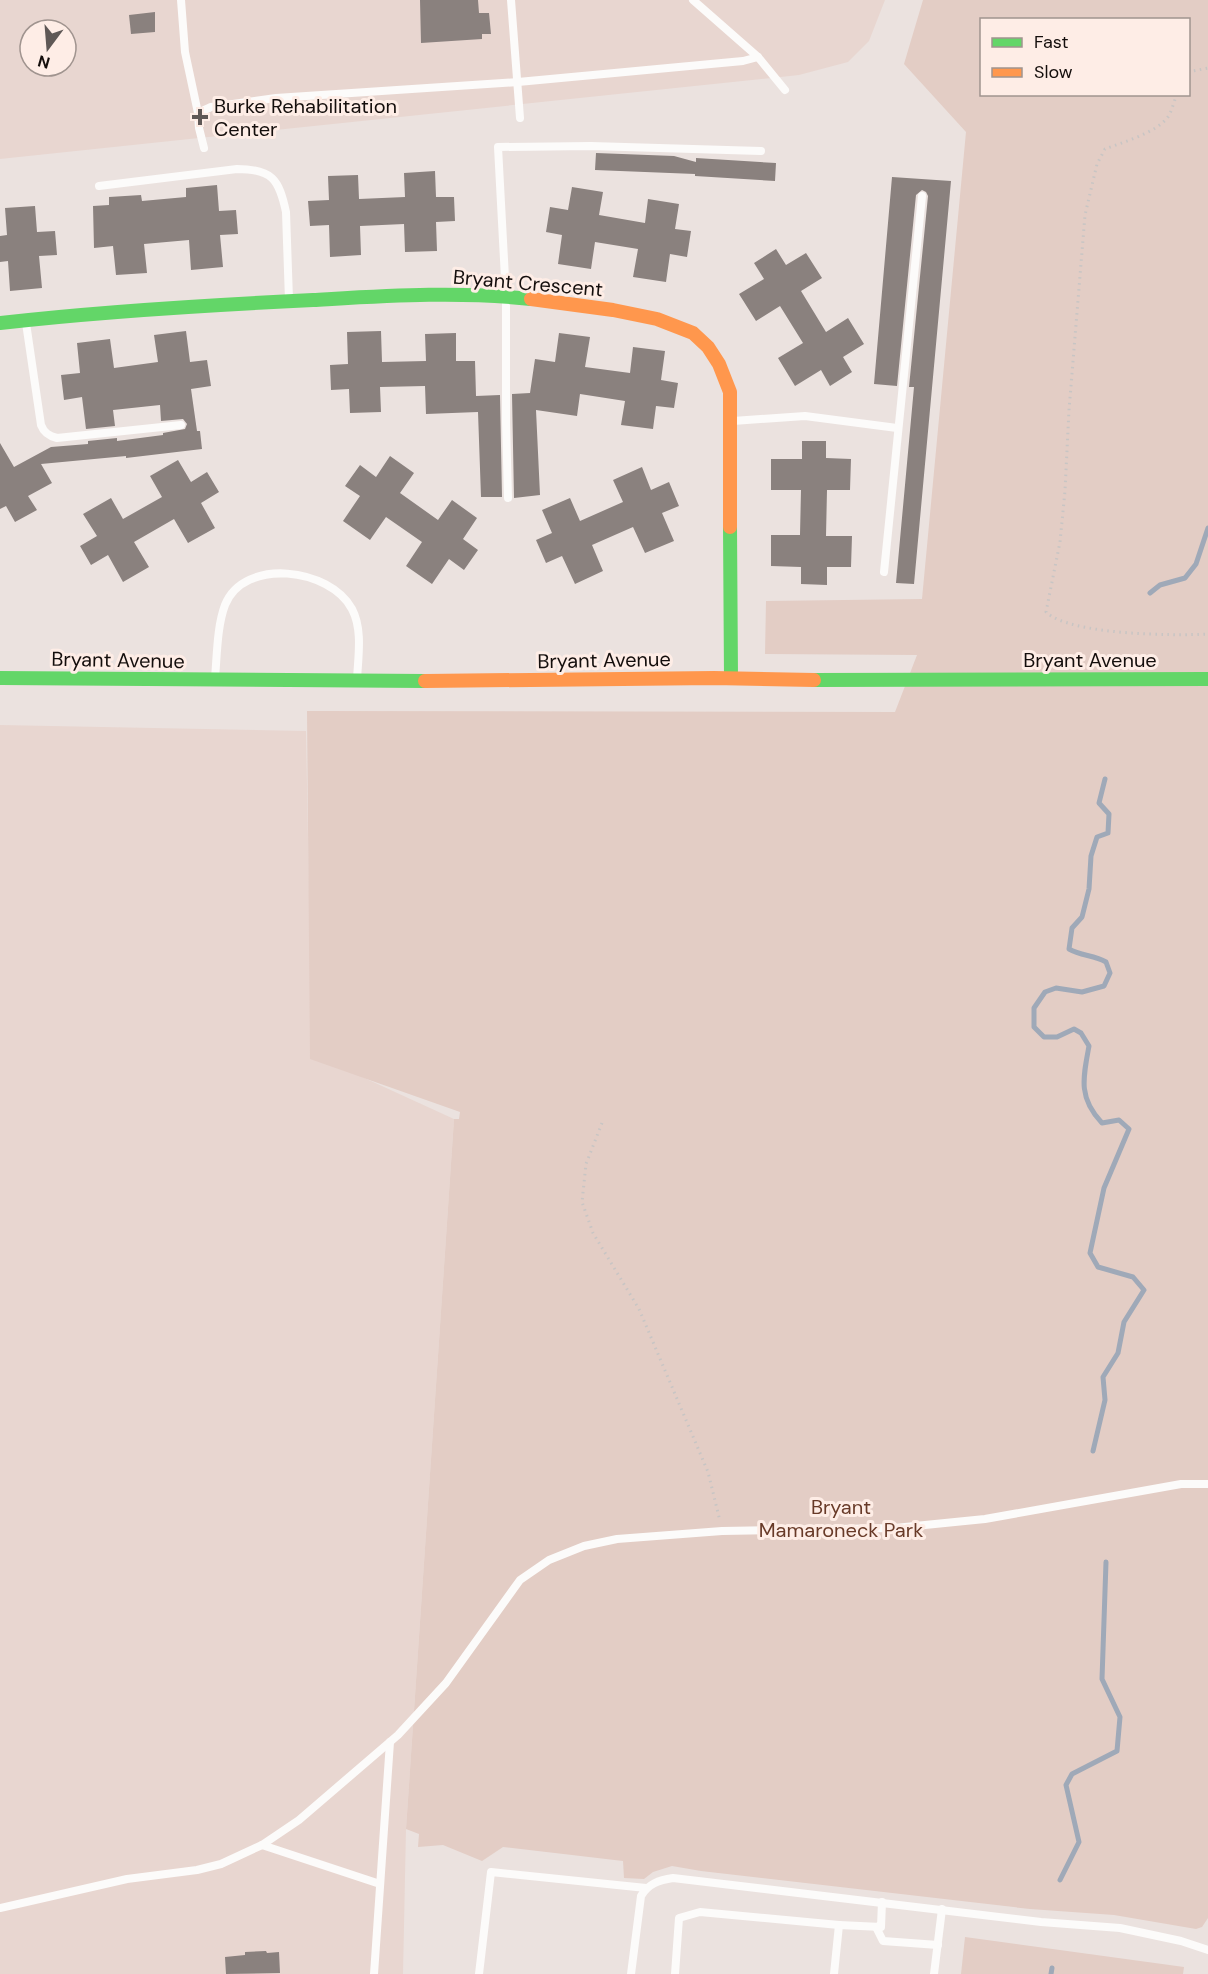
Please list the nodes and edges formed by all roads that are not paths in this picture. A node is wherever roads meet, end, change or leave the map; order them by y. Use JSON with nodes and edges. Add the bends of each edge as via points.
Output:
{"nodes":[{"id":1,"x":181,"y":0,"type":"edge"},
{"id":2,"x":511,"y":0,"type":"edge"},
{"id":3,"x":693,"y":0,"type":"edge"},
{"id":4,"x":758,"y":57,"type":"junction"},
{"id":5,"x":518,"y":82,"type":"junction"},
{"id":6,"x":785,"y":90,"type":"dead end"},
{"id":7,"x":198,"y":113,"type":"junction"},
{"id":8,"x":520,"y":118,"type":"dead end"},
{"id":9,"x":204,"y":148,"type":"dead end"},
{"id":10,"x":761,"y":151,"type":"dead end"},
{"id":11,"x":99,"y":186,"type":"dead end"},
{"id":12,"x":922,"y":196,"type":"dead end"},
{"id":13,"x":506,"y":297,"type":"junction"},
{"id":14,"x":289,"y":301,"type":"junction"},
{"id":15,"x":26,"y":320,"type":"junction"},
{"id":16,"x":0,"y":323,"type":"edge"},
{"id":17,"x":731,"y":421,"type":"junction"},
{"id":18,"x":181,"y":425,"type":"dead end"},
{"id":19,"x":897,"y":428,"type":"junction"},
{"id":20,"x":508,"y":498,"type":"dead end"},
{"id":21,"x":884,"y":573,"type":"dead end"},
{"id":22,"x":0,"y":678,"type":"edge"},
{"id":23,"x":731,"y":678,"type":"junction"},
{"id":24,"x":1208,"y":679,"type":"edge"},
{"id":25,"x":215,"y":681,"type":"junction"},
{"id":26,"x":357,"y":682,"type":"junction"},
{"id":27,"x":1208,"y":1484,"type":"edge"},
{"id":28,"x":390,"y":1742,"type":"junction"},
{"id":29,"x":262,"y":1845,"type":"junction"},
{"id":30,"x":380,"y":1884,"type":"junction"},
{"id":31,"x":646,"y":1888,"type":"junction"},
{"id":32,"x":882,"y":1902,"type":"junction"},
{"id":33,"x":0,"y":1908,"type":"edge"},
{"id":34,"x":942,"y":1910,"type":"junction"},
{"id":35,"x":839,"y":1925,"type":"junction"},
{"id":36,"x":876,"y":1927,"type":"junction"},
{"id":37,"x":938,"y":1945,"type":"junction"},
{"id":38,"x":1208,"y":1950,"type":"edge"},
{"id":39,"x":374,"y":1974,"type":"edge"},
{"id":40,"x":479,"y":1974,"type":"edge"},
{"id":41,"x":631,"y":1974,"type":"edge"},
{"id":42,"x":675,"y":1974,"type":"edge"},
{"id":43,"x":834,"y":1974,"type":"edge"},
{"id":44,"x":934,"y":1974,"type":"edge"}],
"edges":[{"from":1,"to":7,"type":"lane","via":[[185,52]]},
{"from":2,"to":5,"type":"lane"},
{"from":3,"to":4,"type":"lane"},
{"from":4,"to":5,"type":"lane"},
{"from":4,"to":6,"type":"lane"},
{"from":5,"to":7,"type":"lane","via":[[276,98],[211,107]]},
{"from":5,"to":8,"type":"lane"},
{"from":7,"to":9,"type":"lane"},
{"from":10,"to":13,"type":"lane","via":[[498,147]]},
{"from":11,"to":14,"type":"lane","via":[[237,169],[267,173],[283,198],[286,212]]},
{"from":12,"to":19,"type":"lane"},
{"from":13,"to":14,"type":"street","name":"Bryant Crescent","via":[[429,295]]},
{"from":13,"to":17,"type":"street","name":"Bryant Crescent","via":[[596,308],[685,328],[710,348],[723,368],[730,392]]},
{"from":13,"to":20,"type":"lane"},
{"from":14,"to":15,"type":"street","name":"Bryant Crescent"},
{"from":15,"to":16,"type":"street","name":"Bryant Crescent"},
{"from":15,"to":18,"type":"lane","via":[[41,425],[50,436]]},
{"from":17,"to":19,"type":"lane","via":[[805,416]]},
{"from":17,"to":23,"type":"street","name":"Bryant Crescent"},
{"from":19,"to":21,"type":"lane"},
{"from":22,"to":25,"type":"street","name":"Bryant Avenue"},
{"from":23,"to":24,"type":"street","name":"Bryant Avenue"},
{"from":23,"to":26,"type":"street","name":"Bryant Avenue"},
{"from":25,"to":26,"type":"street","name":"Bryant Avenue"},
{"from":25,"to":26,"type":"lane","via":[[225,606],[243,584],[277,573],[312,578],[341,594],[357,624]]},
{"from":27,"to":28,"type":"lane","via":[[1182,1484],[985,1519],[895,1528],[722,1531],[617,1539],[584,1546],[549,1560],[520,1580],[446,1683]]},
{"from":28,"to":29,"type":"lane","via":[[299,1820]]},
{"from":28,"to":30,"type":"lane"},
{"from":29,"to":30,"type":"lane"},
{"from":29,"to":33,"type":"lane","via":[[222,1864]]},
{"from":30,"to":39,"type":"lane"},
{"from":31,"to":32,"type":"lane","via":[[673,1878]]},
{"from":31,"to":40,"type":"lane","via":[[491,1872]]},
{"from":31,"to":41,"type":"lane","via":[[639,1901]]},
{"from":32,"to":34,"type":"lane"},
{"from":32,"to":36,"type":"lane","via":[[881,1928]]},
{"from":34,"to":37,"type":"lane"},
{"from":34,"to":38,"type":"lane","via":[[1120,1928]]},
{"from":35,"to":36,"type":"lane"},
{"from":35,"to":42,"type":"lane","via":[[700,1912],[679,1918]]},
{"from":35,"to":43,"type":"lane"},
{"from":36,"to":37,"type":"lane","via":[[883,1941]]},
{"from":37,"to":44,"type":"lane"}]}
